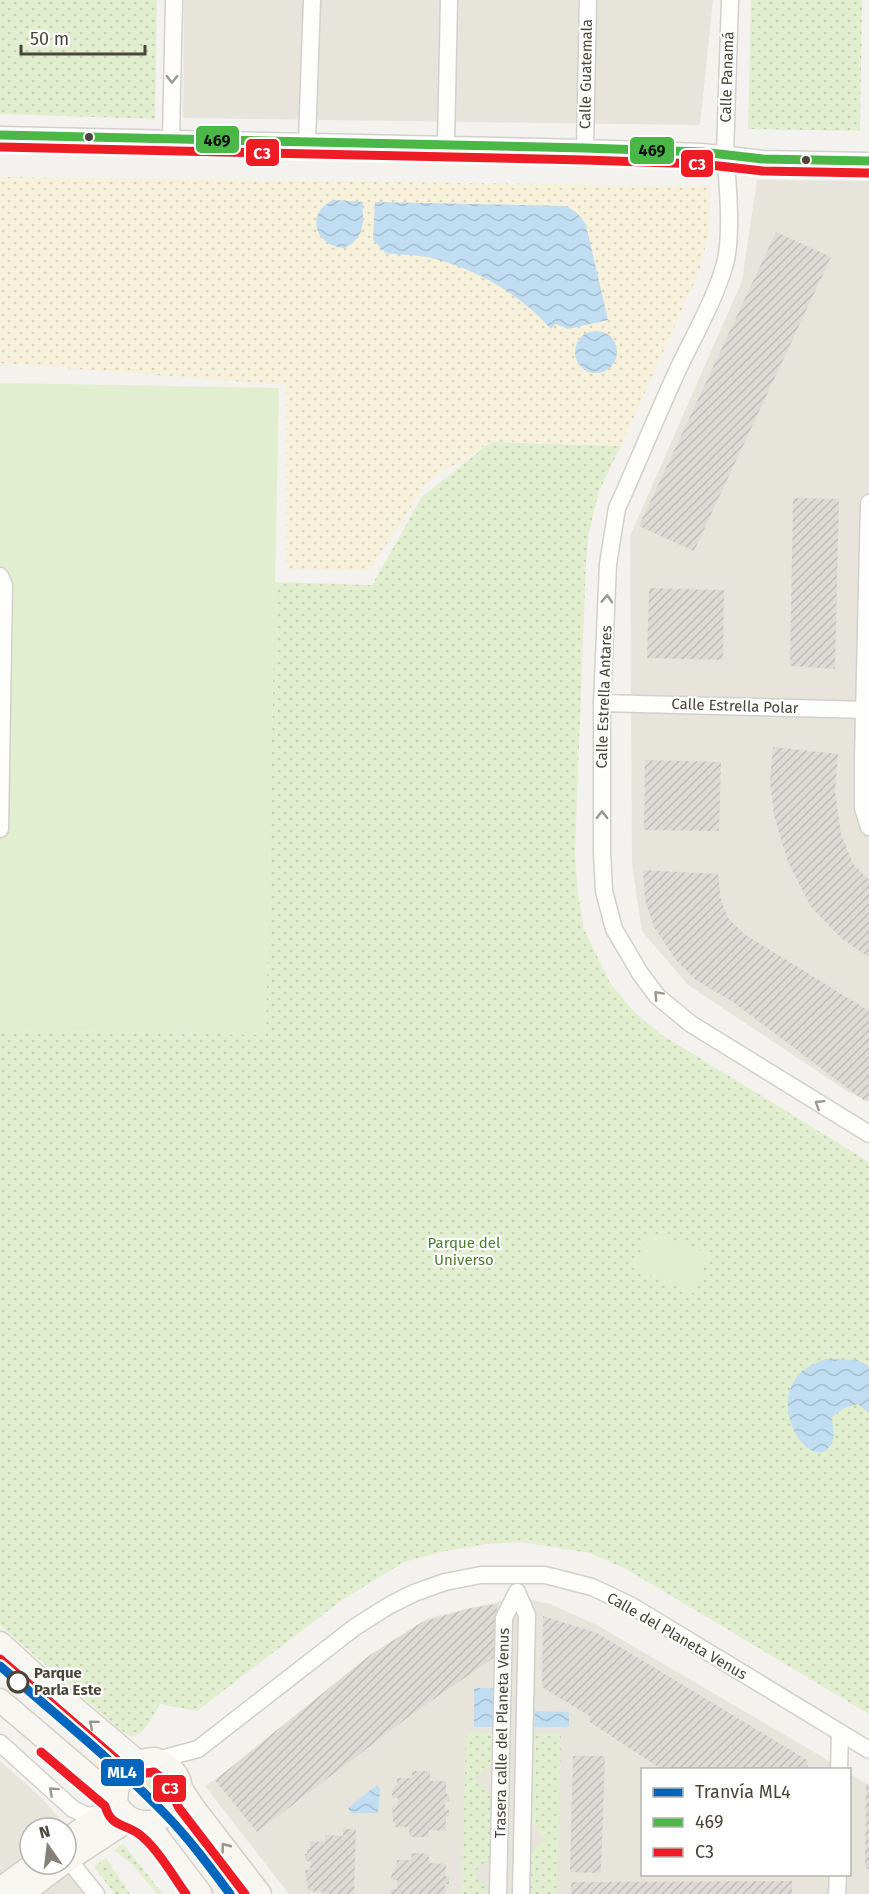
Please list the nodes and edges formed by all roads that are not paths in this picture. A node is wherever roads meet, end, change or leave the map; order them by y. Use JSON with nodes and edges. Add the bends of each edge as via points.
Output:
{"nodes":[{"id":1,"x":174,"y":0,"type":"edge"},
{"id":2,"x":312,"y":0,"type":"edge"},
{"id":3,"x":449,"y":0,"type":"edge"},
{"id":4,"x":588,"y":0,"type":"edge"},
{"id":5,"x":730,"y":0,"type":"edge"},
{"id":6,"x":0,"y":135,"type":"edge"},
{"id":7,"x":171,"y":138,"type":"junction"},
{"id":8,"x":308,"y":141,"type":"junction"},
{"id":9,"x":446,"y":144,"type":"junction"},
{"id":10,"x":585,"y":148,"type":"junction"},
{"id":11,"x":725,"y":154,"type":"junction"},
{"id":12,"x":869,"y":161,"type":"edge"},
{"id":13,"x":869,"y":503,"type":"edge"},
{"id":14,"x":0,"y":576,"type":"edge"},
{"id":15,"x":602,"y":703,"type":"junction"},
{"id":16,"x":867,"y":710,"type":"edge"},
{"id":17,"x":869,"y":827,"type":"edge"},
{"id":18,"x":0,"y":828,"type":"edge"},
{"id":19,"x":869,"y":1134,"type":"edge"},
{"id":20,"x":0,"y":1643,"type":"edge"},
{"id":21,"x":0,"y":1700,"type":"edge"},
{"id":22,"x":840,"y":1732,"type":"junction"},
{"id":23,"x":0,"y":1743,"type":"edge"},
{"id":24,"x":198,"y":1749,"type":"junction"},
{"id":25,"x":869,"y":1750,"type":"edge"},
{"id":26,"x":148,"y":1761,"type":"junction"},
{"id":27,"x":839,"y":1768,"type":"edge"},
{"id":28,"x":180,"y":1784,"type":"junction"},
{"id":29,"x":122,"y":1812,"type":"junction"},
{"id":30,"x":78,"y":1846,"type":"edge"},
{"id":31,"x":78,"y":1872,"type":"edge"},
{"id":32,"x":18,"y":1876,"type":"edge"},
{"id":33,"x":42,"y":1876,"type":"edge"},
{"id":34,"x":838,"y":1876,"type":"edge"},
{"id":35,"x":0,"y":1890,"type":"edge"},
{"id":36,"x":22,"y":1894,"type":"edge"},
{"id":37,"x":96,"y":1894,"type":"edge"},
{"id":38,"x":201,"y":1894,"type":"edge"},
{"id":39,"x":260,"y":1894,"type":"edge"},
{"id":40,"x":498,"y":1894,"type":"edge"},
{"id":41,"x":521,"y":1894,"type":"edge"},
{"id":42,"x":837,"y":1894,"type":"edge"}],
"edges":[{"from":1,"to":7,"type":"street","one_way":true},
{"from":2,"to":8,"type":"street"},
{"from":3,"to":9,"type":"street"},
{"from":4,"to":10,"type":"street","name":"Calle Guatemala"},
{"from":5,"to":11,"type":"street","name":"Calle Panamá"},
{"from":6,"to":7,"type":"street"},
{"from":7,"to":8,"type":"street"},
{"from":8,"to":9,"type":"street"},
{"from":9,"to":10,"type":"street"},
{"from":10,"to":11,"type":"street"},
{"from":11,"to":12,"type":"street","via":[[763,159]]},
{"from":15,"to":11,"type":"street","name":"Calle Estrella Antares","one_way":true,"via":[[608,564],[617,508],[725,263]]},
{"from":13,"to":16,"type":"street"},
{"from":14,"to":18,"type":"street","via":[[4,585]]},
{"from":15,"to":16,"type":"street","name":"Calle Estrella Polar"},
{"from":19,"to":15,"type":"street","name":"Calle Estrella Antares","one_way":true,"via":[[691,1024],[657,996],[640,973],[614,929],[604,891]]},
{"from":16,"to":17,"type":"street","via":[[863,808]]},
{"from":26,"to":20,"type":"street","one_way":true,"via":[[33,1674]]},
{"from":21,"to":29,"type":"street"},
{"from":22,"to":24,"type":"street","name":"Calle del Planeta Venus","via":[[622,1601],[592,1587],[545,1575],[518,1574],[481,1575],[445,1582],[390,1605],[355,1627]]},
{"from":22,"to":25,"type":"street","name":"Calle del Planeta Venus"},
{"from":22,"to":27,"type":"street"},
{"from":29,"to":23,"type":"street","one_way":true,"via":[[88,1815],[73,1809]]},
{"from":24,"to":26,"type":"street","name":"Calle del Planeta Venus"},
{"from":24,"to":28,"type":"street","name":"Calle del Planeta Venus"},
{"from":26,"to":28,"type":"street","via":[[169,1767]]},
{"from":26,"to":29,"type":"street","via":[[124,1776],[117,1790]]},
{"from":28,"to":29,"type":"street","via":[[175,1808],[159,1820]]},
{"from":39,"to":28,"type":"street","one_way":true,"via":[[193,1807]]},
{"from":29,"to":30,"type":"street"},
{"from":29,"to":38,"type":"street","via":[[157,1836]]},
{"from":31,"to":37,"type":"street"},
{"from":32,"to":35,"type":"street"},
{"from":33,"to":36,"type":"street"},
{"from":34,"to":42,"type":"street"},
{"from":40,"to":41,"type":"street","name":"Trasera calle del Planeta Venus","via":[[504,1618],[517,1592],[527,1615]]}]}
